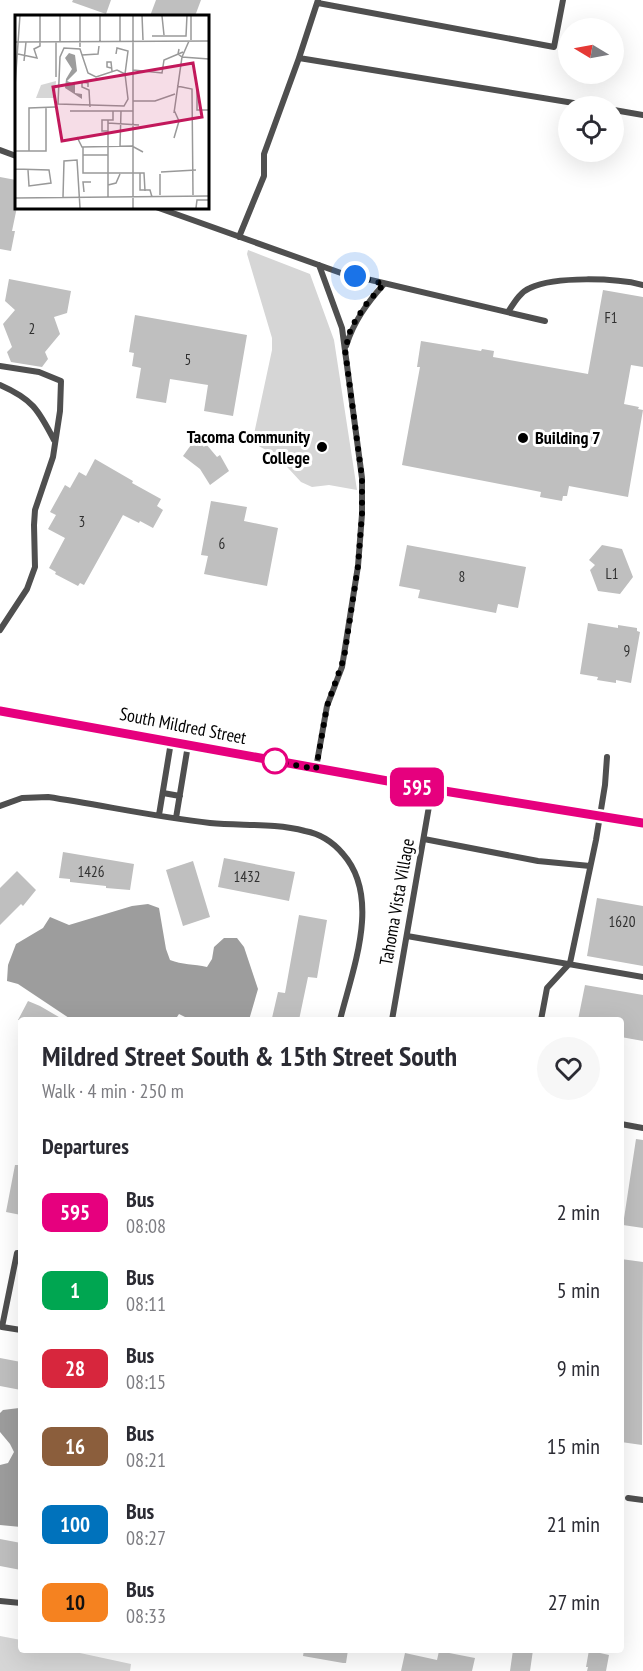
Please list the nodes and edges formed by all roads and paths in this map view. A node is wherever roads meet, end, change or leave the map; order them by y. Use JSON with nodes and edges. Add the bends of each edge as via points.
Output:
{"nodes":[{"id":1,"x":563,"y":0,"type":"edge"},
{"id":2,"x":318,"y":1,"type":"edge"},
{"id":3,"x":299,"y":58,"type":"junction"},
{"id":4,"x":558,"y":100,"type":"edge"},
{"id":5,"x":624,"y":112,"type":"edge"},
{"id":6,"x":643,"y":115,"type":"edge"},
{"id":7,"x":0,"y":150,"type":"edge"},
{"id":8,"x":15,"y":156,"type":"edge"},
{"id":9,"x":159,"y":208,"type":"edge"},
{"id":10,"x":239,"y":237,"type":"junction"},
{"id":11,"x":320,"y":265,"type":"junction"},
{"id":12,"x":384,"y":284,"type":"junction"},
{"id":13,"x":643,"y":285,"type":"edge"},
{"id":14,"x":508,"y":312,"type":"junction"},
{"id":15,"x":545,"y":321,"type":"dead end"},
{"id":16,"x":345,"y":350,"type":"junction"},
{"id":17,"x":0,"y":366,"type":"edge"},
{"id":18,"x":0,"y":385,"type":"edge"},
{"id":19,"x":54,"y":440,"type":"junction"},
{"id":20,"x":0,"y":630,"type":"edge"},
{"id":21,"x":0,"y":711,"type":"edge"},
{"id":22,"x":171,"y":742,"type":"junction"},
{"id":23,"x":188,"y":745,"type":"junction"},
{"id":24,"x":607,"y":757,"type":"dead end"},
{"id":25,"x":316,"y":769,"type":"junction"},
{"id":26,"x":432,"y":789,"type":"junction"},
{"id":27,"x":163,"y":794,"type":"junction"},
{"id":28,"x":180,"y":796,"type":"junction"},
{"id":29,"x":0,"y":806,"type":"edge"},
{"id":30,"x":159,"y":815,"type":"junction"},
{"id":31,"x":601,"y":815,"type":"junction"},
{"id":32,"x":176,"y":818,"type":"junction"},
{"id":33,"x":643,"y":823,"type":"edge"},
{"id":34,"x":424,"y":839,"type":"junction"},
{"id":35,"x":590,"y":866,"type":"junction"},
{"id":36,"x":407,"y":936,"type":"junction"},
{"id":37,"x":570,"y":963,"type":"junction"},
{"id":38,"x":643,"y":977,"type":"edge"},
{"id":39,"x":341,"y":1017,"type":"edge"},
{"id":40,"x":393,"y":1017,"type":"edge"},
{"id":41,"x":542,"y":1017,"type":"edge"},
{"id":42,"x":624,"y":1125,"type":"edge"},
{"id":43,"x":643,"y":1128,"type":"edge"},
{"id":44,"x":18,"y":1253,"type":"edge"},
{"id":45,"x":18,"y":1330,"type":"edge"},
{"id":46,"x":628,"y":1498,"type":"dead end"},
{"id":47,"x":643,"y":1500,"type":"edge"},
{"id":48,"x":0,"y":1601,"type":"edge"},
{"id":49,"x":18,"y":1603,"type":"edge"}],
"edges":[{"from":1,"to":2,"type":"lane","via":[[554,47]]},
{"from":2,"to":3,"type":"lane"},
{"from":3,"to":4,"type":"lane"},
{"from":3,"to":10,"type":"lane","via":[[264,154],[264,176]]},
{"from":5,"to":6,"type":"lane"},
{"from":7,"to":8,"type":"lane"},
{"from":9,"to":10,"type":"lane"},
{"from":10,"to":11,"type":"lane"},
{"from":11,"to":12,"type":"lane"},
{"from":11,"to":16,"type":"lane","via":[[342,328]]},
{"from":12,"to":14,"type":"lane"},
{"from":12,"to":16,"type":"lane","via":[[351,328]]},
{"from":13,"to":14,"type":"lane","via":[[625,281],[552,282],[529,288]]},
{"from":14,"to":15,"type":"lane"},
{"from":16,"to":25,"type":"lane","via":[[362,478],[362,514],[342,667],[327,706]]},
{"from":17,"to":19,"type":"lane","via":[[39,372],[61,381]]},
{"from":18,"to":19,"type":"lane","via":[[33,404]]},
{"from":19,"to":20,"type":"lane","via":[[35,510],[32,579]]},
{"from":21,"to":22,"type":"main road","name":"South Mildred Street"},
{"from":22,"to":23,"type":"main road","name":"South Mildred Street"},
{"from":22,"to":27,"type":"lane"},
{"from":23,"to":25,"type":"main road","name":"South Mildred Street"},
{"from":23,"to":28,"type":"lane"},
{"from":24,"to":31,"type":"lane"},
{"from":25,"to":26,"type":"main road","name":"South Mildred Street"},
{"from":26,"to":31,"type":"main road","name":"South Mildred Street"},
{"from":26,"to":34,"type":"lane","name":"Tahoma Vista Village"},
{"from":27,"to":28,"type":"lane"},
{"from":27,"to":30,"type":"lane"},
{"from":28,"to":32,"type":"lane"},
{"from":29,"to":30,"type":"lane","via":[[22,798],[48,797]]},
{"from":30,"to":32,"type":"lane"},
{"from":31,"to":33,"type":"main road","name":"South Mildred Street"},
{"from":31,"to":35,"type":"lane"},
{"from":32,"to":39,"type":"lane","via":[[308,831],[322,836],[348,860],[360,887],[363,907],[357,953]]},
{"from":34,"to":35,"type":"lane","via":[[538,861]]},
{"from":34,"to":36,"type":"lane","name":"Tahoma Vista Village"},
{"from":35,"to":37,"type":"lane"},
{"from":36,"to":37,"type":"lane"},
{"from":36,"to":40,"type":"lane","name":"Tahoma Vista Village"},
{"from":37,"to":38,"type":"lane"},
{"from":37,"to":41,"type":"lane","via":[[547,988]]},
{"from":42,"to":43,"type":"lane"},
{"from":44,"to":45,"type":"lane","via":[[2,1327]]},
{"from":46,"to":47,"type":"lane"},
{"from":48,"to":49,"type":"lane"}]}
